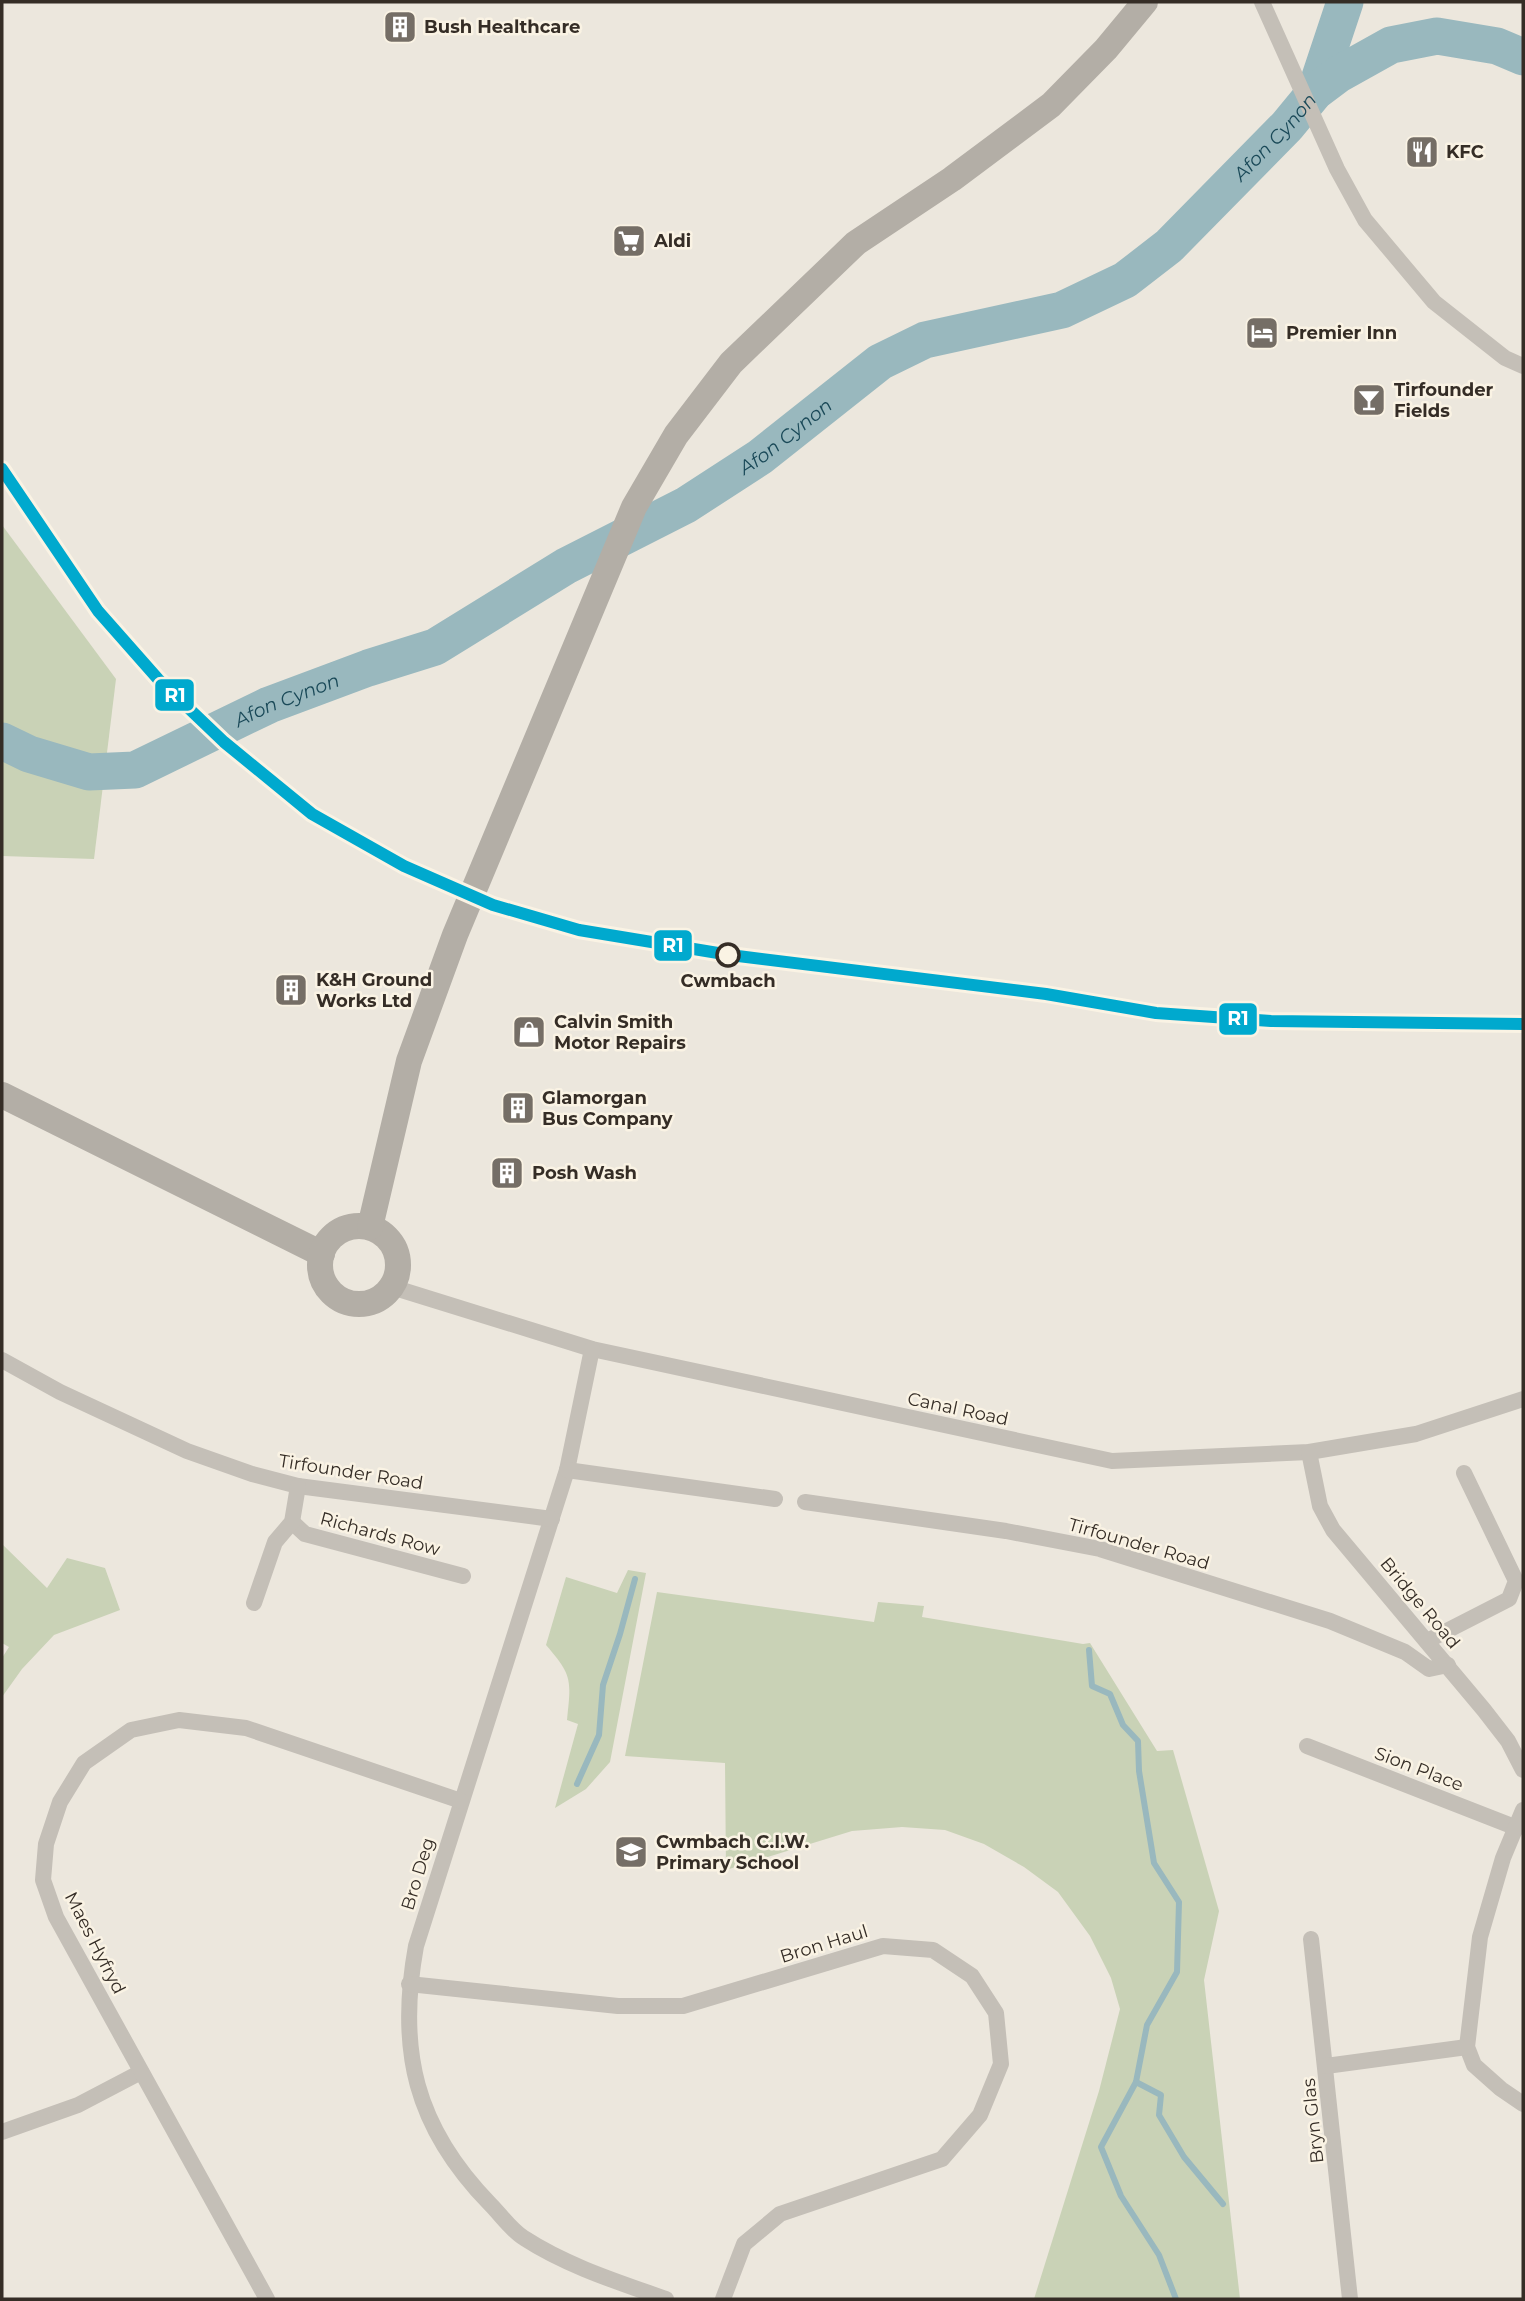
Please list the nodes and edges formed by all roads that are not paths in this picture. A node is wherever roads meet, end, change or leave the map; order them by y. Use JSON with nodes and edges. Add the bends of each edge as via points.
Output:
{"nodes":[{"id":1,"x":1145,"y":2,"type":"edge"},
{"id":2,"x":1262,"y":2,"type":"edge"},
{"id":3,"x":1523,"y":366,"type":"edge"},
{"id":4,"x":2,"y":1095,"type":"edge"},
{"id":5,"x":370,"y":1227,"type":"junction"},
{"id":6,"x":322,"y":1254,"type":"junction"},
{"id":7,"x":392,"y":1287,"type":"junction"},
{"id":8,"x":592,"y":1349,"type":"junction"},
{"id":9,"x":2,"y":1360,"type":"edge"},
{"id":10,"x":1523,"y":1399,"type":"edge"},
{"id":11,"x":1309,"y":1452,"type":"junction"},
{"id":12,"x":567,"y":1469,"type":"junction"},
{"id":13,"x":1464,"y":1473,"type":"dead end"},
{"id":14,"x":298,"y":1486,"type":"junction"},
{"id":15,"x":775,"y":1499,"type":"dead end"},
{"id":16,"x":804,"y":1502,"type":"dead end"},
{"id":17,"x":552,"y":1519,"type":"junction"},
{"id":18,"x":292,"y":1522,"type":"junction"},
{"id":19,"x":463,"y":1576,"type":"dead end"},
{"id":20,"x":254,"y":1602,"type":"dead end"},
{"id":21,"x":1427,"y":1642,"type":"junction"},
{"id":22,"x":1448,"y":1665,"type":"junction"},
{"id":23,"x":1307,"y":1746,"type":"dead end"},
{"id":24,"x":1523,"y":1770,"type":"edge"},
{"id":25,"x":461,"y":1801,"type":"junction"},
{"id":26,"x":1523,"y":1810,"type":"edge"},
{"id":27,"x":1517,"y":1828,"type":"junction"},
{"id":28,"x":1311,"y":1939,"type":"dead end"},
{"id":29,"x":409,"y":1984,"type":"junction"},
{"id":30,"x":1467,"y":2047,"type":"junction"},
{"id":31,"x":1326,"y":2066,"type":"junction"},
{"id":32,"x":141,"y":2072,"type":"junction"},
{"id":33,"x":1523,"y":2104,"type":"edge"},
{"id":34,"x":2,"y":2132,"type":"edge"},
{"id":35,"x":639,"y":2295,"type":"edge"},
{"id":36,"x":267,"y":2299,"type":"edge"},
{"id":37,"x":666,"y":2299,"type":"edge"},
{"id":38,"x":723,"y":2299,"type":"edge"},
{"id":39,"x":1350,"y":2299,"type":"edge"}],
"edges":[{"from":1,"to":5,"type":"main road","via":[[1051,105],[856,243],[731,363],[676,435],[634,508],[455,935],[409,1061]]},
{"from":2,"to":3,"type":"street","via":[[1337,169],[1365,220],[1434,302],[1505,358]]},
{"from":4,"to":6,"type":"main road"},
{"from":5,"to":6,"type":"main road","via":[[346,1228],[335,1234]]},
{"from":5,"to":7,"type":"main road","via":[[397,1252],[399,1264]]},
{"from":6,"to":7,"type":"main road","via":[[322,1279],[337,1298],[361,1305],[384,1296]]},
{"from":7,"to":8,"type":"street","name":"Canal Road"},
{"from":8,"to":11,"type":"street","name":"Canal Road","via":[[1112,1461]]},
{"from":8,"to":12,"type":"street","name":"Bro Deg"},
{"from":9,"to":14,"type":"street","name":"Tirfounder Road","via":[[187,1451]]},
{"from":10,"to":11,"type":"street","name":"Canal Road","via":[[1416,1434]]},
{"from":11,"to":21,"type":"street","name":"Bridge Road","via":[[1320,1506],[1333,1530]]},
{"from":12,"to":15,"type":"street"},
{"from":12,"to":17,"type":"street","name":"Bro Deg"},
{"from":13,"to":21,"type":"street","via":[[1516,1581],[1509,1599]]},
{"from":14,"to":17,"type":"street","name":"Tirfounder Road"},
{"from":14,"to":18,"type":"street"},
{"from":16,"to":22,"type":"street","name":"Tirfounder Road","via":[[1100,1549],[1330,1621],[1405,1652],[1429,1669]]},
{"from":17,"to":25,"type":"street","name":"Bro Deg"},
{"from":18,"to":19,"type":"street","name":"Richards Row","via":[[305,1534]]},
{"from":18,"to":20,"type":"street","via":[[275,1542]]},
{"from":21,"to":22,"type":"street","name":"Bridge Road"},
{"from":22,"to":24,"type":"street","name":"Bridge Road","via":[[1508,1741]]},
{"from":23,"to":27,"type":"street","name":"Sion Place"},
{"from":25,"to":29,"type":"street","name":"Bro Deg","via":[[416,1945]]},
{"from":25,"to":32,"type":"street","name":"Maes Hyfryd","via":[[246,1728],[179,1720],[131,1730],[84,1763],[60,1802],[46,1844],[43,1880],[56,1917]]},
{"from":26,"to":27,"type":"street"},
{"from":27,"to":30,"type":"street","via":[[1503,1858],[1480,1937]]},
{"from":28,"to":31,"type":"street","name":"Bryn Glas"},
{"from":29,"to":35,"type":"street","name":"Bro Deg","via":[[414,2078],[433,2128],[466,2179],[522,2237]]},
{"from":29,"to":38,"type":"street","name":"Bron Haul","via":[[618,2006],[683,2006],[883,1947],[933,1950],[972,1976],[996,2013],[1001,2064],[980,2115],[942,2159],[780,2214],[744,2244]]},
{"from":30,"to":31,"type":"street"},
{"from":30,"to":33,"type":"street","via":[[1474,2065]]},
{"from":31,"to":39,"type":"street","name":"Bryn Glas"},
{"from":32,"to":34,"type":"street","via":[[79,2105]]},
{"from":32,"to":36,"type":"street","name":"Maes Hyfryd"},
{"from":35,"to":37,"type":"street","name":"Bro Deg"}]}
